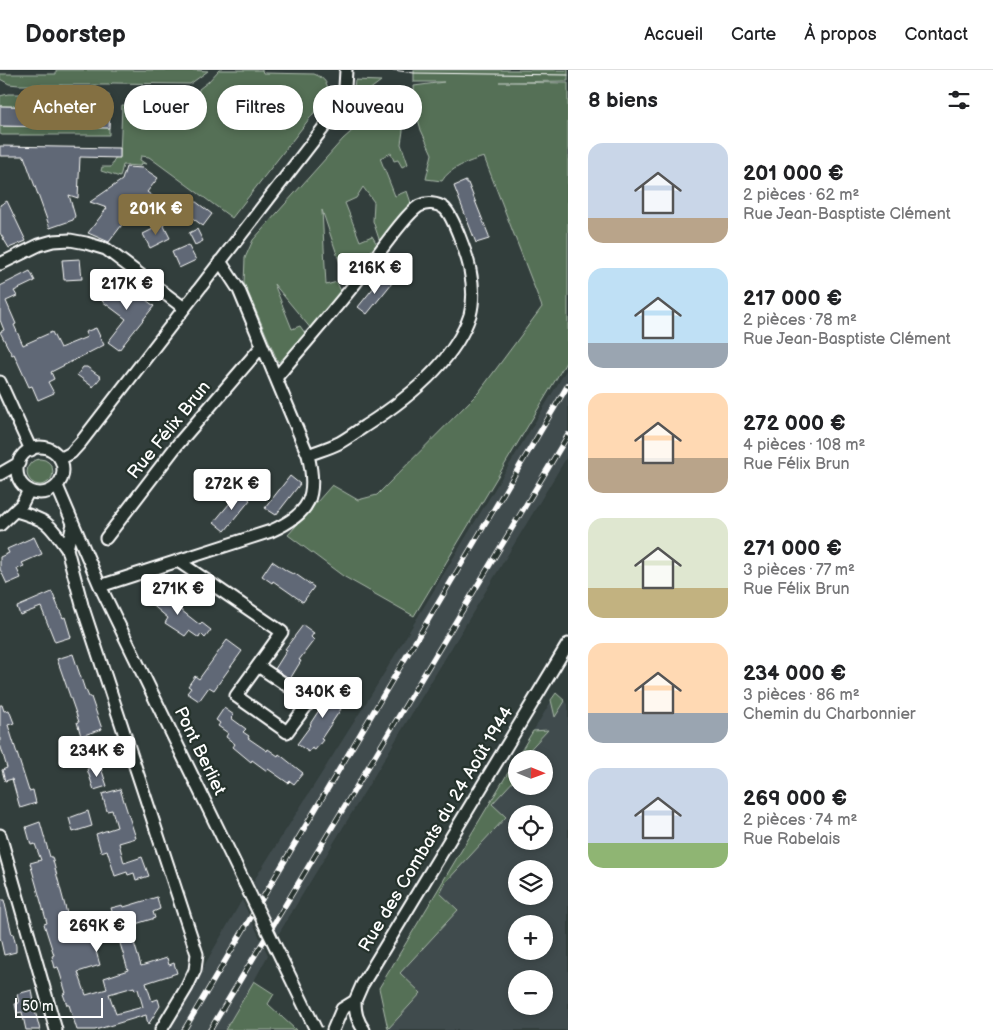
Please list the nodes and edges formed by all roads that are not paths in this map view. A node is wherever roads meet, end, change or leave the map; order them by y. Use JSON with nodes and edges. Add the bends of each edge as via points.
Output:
{"nodes":[{"id":1,"x":346,"y":70,"type":"edge"},
{"id":2,"x":220,"y":261,"type":"junction"},
{"id":3,"x":0,"y":264,"type":"edge"},
{"id":4,"x":184,"y":308,"type":"junction"},
{"id":5,"x":262,"y":346,"type":"junction"},
{"id":6,"x":276,"y":378,"type":"junction"},
{"id":7,"x":0,"y":382,"type":"edge"},
{"id":8,"x":31,"y":450,"type":"junction"},
{"id":9,"x":308,"y":455,"type":"junction"},
{"id":10,"x":60,"y":459,"type":"junction"},
{"id":11,"x":19,"y":463,"type":"junction"},
{"id":12,"x":0,"y":474,"type":"edge"},
{"id":13,"x":57,"y":486,"type":"junction"},
{"id":14,"x":29,"y":490,"type":"junction"},
{"id":15,"x":16,"y":511,"type":"junction"},
{"id":16,"x":73,"y":524,"type":"junction"},
{"id":17,"x":0,"y":525,"type":"edge"},
{"id":18,"x":106,"y":538,"type":"dead end"},
{"id":19,"x":67,"y":549,"type":"junction"},
{"id":20,"x":178,"y":561,"type":"junction"},
{"id":21,"x":100,"y":586,"type":"junction"},
{"id":22,"x":568,"y":644,"type":"edge"},
{"id":23,"x":258,"y":666,"type":"junction"},
{"id":24,"x":0,"y":835,"type":"edge"},
{"id":25,"x":355,"y":1001,"type":"junction"},
{"id":26,"x":359,"y":1027,"type":"edge"},
{"id":27,"x":56,"y":1030,"type":"edge"},
{"id":28,"x":161,"y":1030,"type":"edge"},
{"id":29,"x":316,"y":1030,"type":"edge"},
{"id":30,"x":333,"y":1030,"type":"edge"}],
"edges":[{"from":1,"to":2,"type":"street","via":[[338,109]]},
{"from":2,"to":4,"type":"street"},
{"from":2,"to":5,"type":"street","via":[[239,290]]},
{"from":3,"to":4,"type":"street","via":[[54,241],[86,243],[106,249]]},
{"from":4,"to":10,"type":"street","via":[[81,442]]},
{"from":5,"to":6,"type":"street"},
{"from":5,"to":18,"type":"street","name":"Rue Félix Brun","via":[[178,444]]},
{"from":6,"to":9,"type":"street"},
{"from":6,"to":9,"type":"street","via":[[411,212],[426,204],[436,204],[445,209],[466,255],[472,283],[470,314],[456,344],[416,389],[379,417],[340,442]]},
{"from":7,"to":8,"type":"street"},
{"from":8,"to":10,"type":"street","via":[[44,448]]},
{"from":8,"to":11,"type":"street"},
{"from":9,"to":20,"type":"street","via":[[313,485],[311,496],[295,519],[271,531]]},
{"from":10,"to":13,"type":"street","via":[[62,476]]},
{"from":11,"to":12,"type":"street"},
{"from":11,"to":14,"type":"street","via":[[20,481]]},
{"from":13,"to":14,"type":"street","via":[[44,493]]},
{"from":13,"to":16,"type":"street","name":"Pont Berliet"},
{"from":14,"to":15,"type":"street"},
{"from":15,"to":17,"type":"street"},
{"from":15,"to":19,"type":"street","via":[[41,519],[54,530]]},
{"from":16,"to":19,"type":"street"},
{"from":16,"to":21,"type":"street","name":"Pont Berliet"},
{"from":19,"to":28,"type":"street","via":[[85,615],[197,954],[195,970]]},
{"from":20,"to":21,"type":"street"},
{"from":20,"to":23,"type":"street","via":[[282,632]]},
{"from":21,"to":29,"type":"street","name":"Pont Berliet","bridge":true},
{"from":22,"to":25,"type":"street","name":"Rue des Combats du 24 Août 1944"},
{"from":23,"to":23,"type":"street","via":[[236,696],[287,732],[310,701]]},
{"from":24,"to":27,"type":"street"},
{"from":25,"to":26,"type":"street"},
{"from":25,"to":30,"type":"street","name":"Rue des Combats du 24 Août 1944","via":[[342,1009]]}]}
